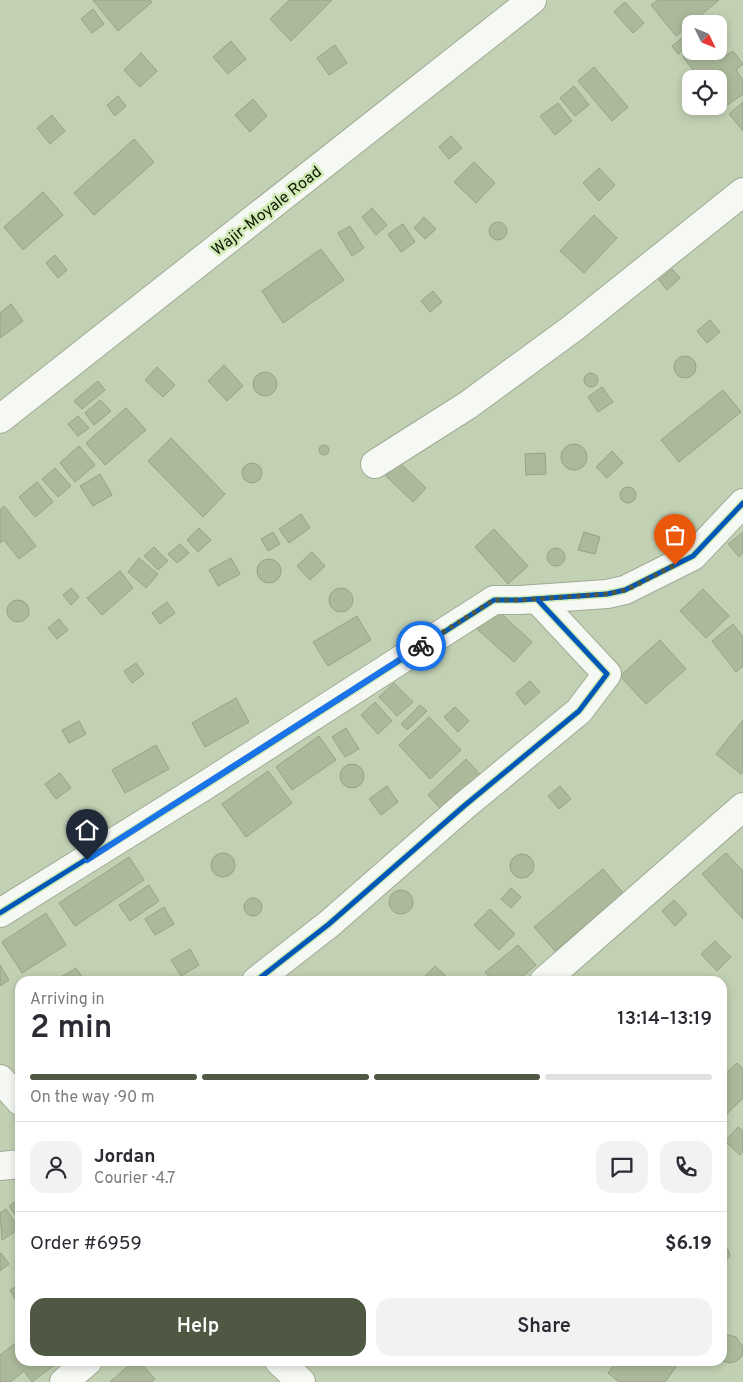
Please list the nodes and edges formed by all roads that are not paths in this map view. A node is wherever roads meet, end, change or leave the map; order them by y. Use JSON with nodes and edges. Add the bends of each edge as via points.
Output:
{"nodes":[{"id":1,"x":532,"y":0,"type":"edge"},
{"id":2,"x":743,"y":192,"type":"edge"},
{"id":3,"x":0,"y":419,"type":"edge"},
{"id":4,"x":375,"y":464,"type":"dead end"},
{"id":5,"x":743,"y":503,"type":"edge"},
{"id":6,"x":537,"y":599,"type":"junction"},
{"id":7,"x":743,"y":807,"type":"edge"},
{"id":8,"x":0,"y":913,"type":"edge"},
{"id":9,"x":262,"y":976,"type":"edge"},
{"id":10,"x":550,"y":976,"type":"edge"},
{"id":11,"x":0,"y":1080,"type":"edge"},
{"id":12,"x":15,"y":1095,"type":"edge"},
{"id":13,"x":15,"y":1164,"type":"edge"},
{"id":14,"x":0,"y":1166,"type":"edge"},
{"id":15,"x":82,"y":1366,"type":"edge"},
{"id":16,"x":283,"y":1366,"type":"edge"},
{"id":17,"x":64,"y":1382,"type":"edge"},
{"id":18,"x":301,"y":1382,"type":"edge"}],
"edges":[{"from":1,"to":3,"type":"street","name":"Wajir-Moyale Road"},
{"from":2,"to":4,"type":"street","via":[[574,328],[468,404]]},
{"from":5,"to":6,"type":"street","via":[[692,556],[626,590]]},
{"from":6,"to":8,"type":"street","via":[[494,600]]},
{"from":6,"to":9,"type":"street","via":[[607,674],[580,711],[464,806],[329,924]]},
{"from":7,"to":10,"type":"street"},
{"from":11,"to":12,"type":"street"},
{"from":13,"to":14,"type":"street"},
{"from":15,"to":17,"type":"street"},
{"from":16,"to":18,"type":"street"}]}
